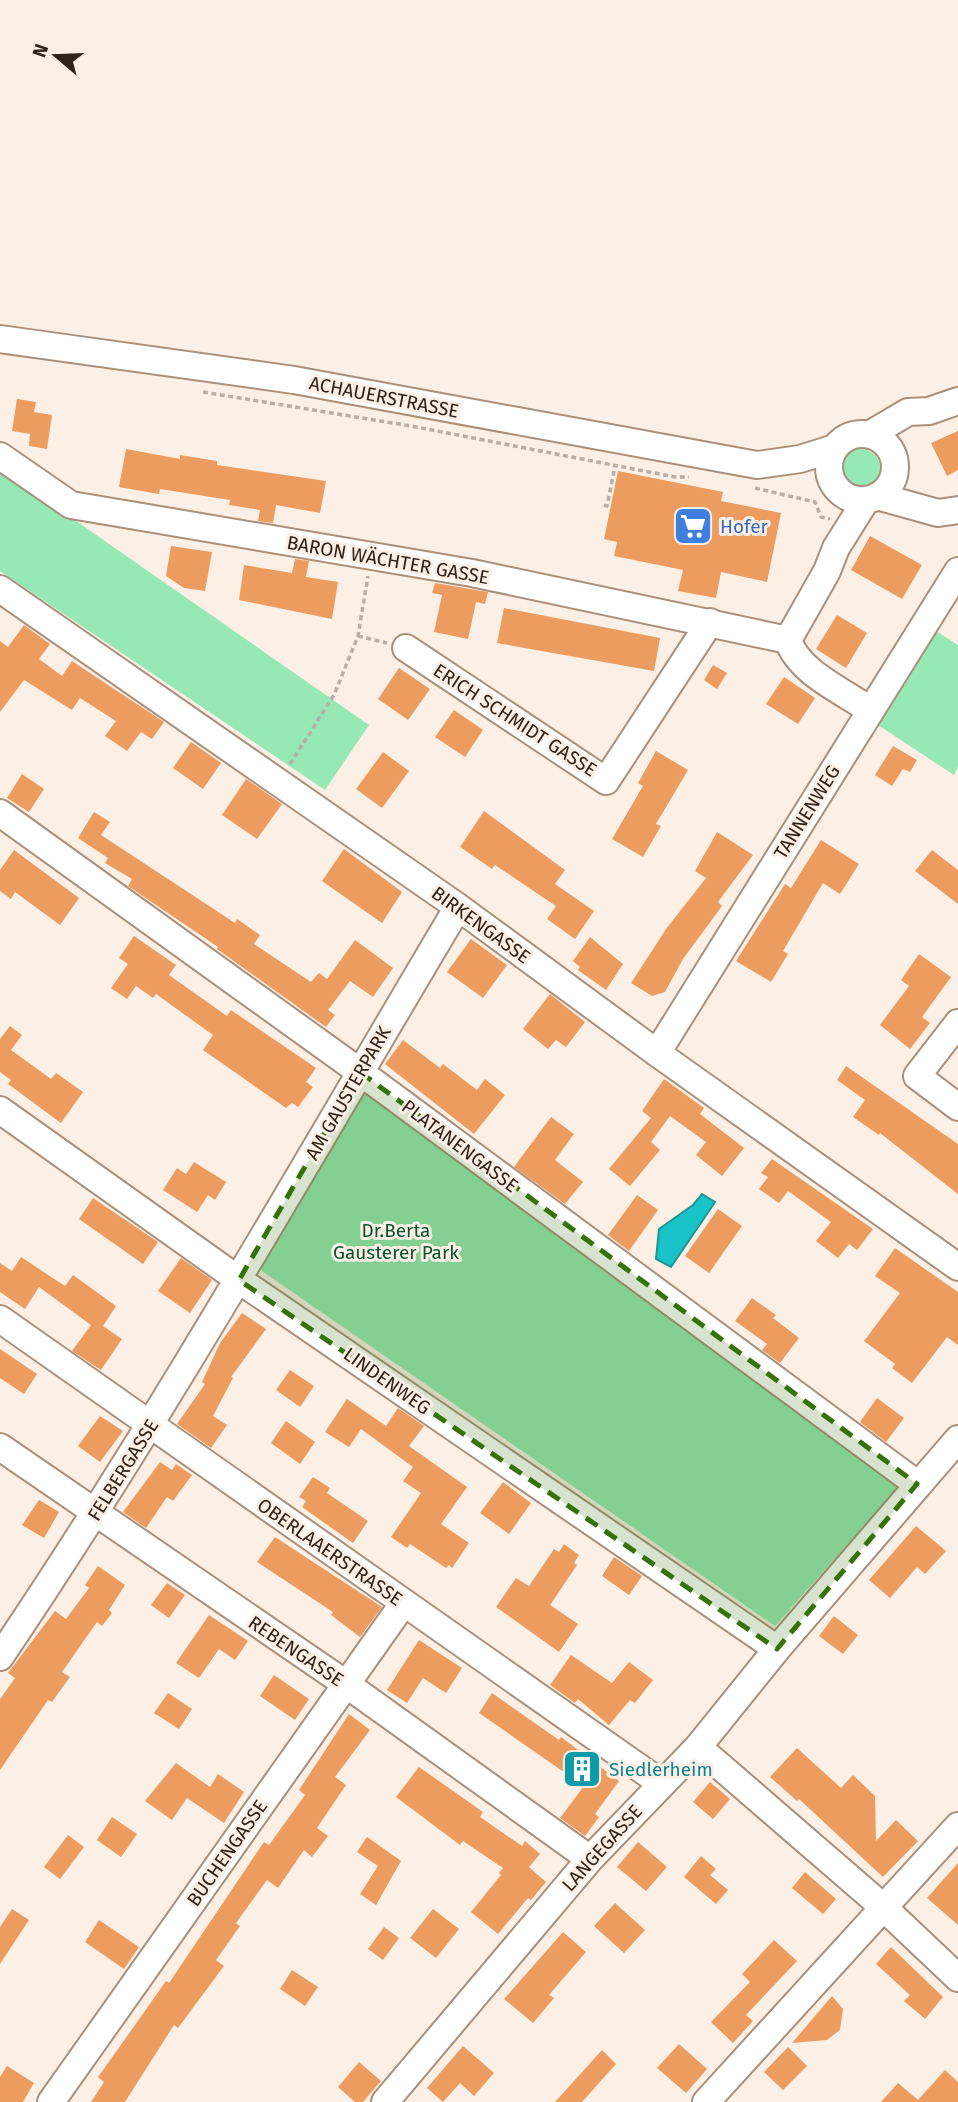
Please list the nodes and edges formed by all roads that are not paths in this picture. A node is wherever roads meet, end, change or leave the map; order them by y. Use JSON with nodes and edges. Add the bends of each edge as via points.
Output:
{"nodes":[{"id":1,"x":0,"y":339,"type":"edge"},
{"id":2,"x":958,"y":401,"type":"edge"},
{"id":3,"x":929,"y":411,"type":"junction"},
{"id":4,"x":869,"y":435,"type":"junction"},
{"id":5,"x":835,"y":448,"type":"junction"},
{"id":6,"x":0,"y":456,"type":"edge"},
{"id":7,"x":766,"y":465,"type":"junction"},
{"id":8,"x":893,"y":465,"type":"junction"},
{"id":9,"x":836,"y":487,"type":"junction"},
{"id":10,"x":871,"y":498,"type":"junction"},
{"id":11,"x":958,"y":509,"type":"edge"},
{"id":12,"x":836,"y":548,"type":"junction"},
{"id":13,"x":958,"y":571,"type":"edge"},
{"id":14,"x":3,"y":598,"type":"edge"},
{"id":15,"x":710,"y":622,"type":"junction"},
{"id":16,"x":788,"y":640,"type":"junction"},
{"id":17,"x":405,"y":648,"type":"road end"},
{"id":18,"x":870,"y":710,"type":"junction"},
{"id":19,"x":0,"y":813,"type":"edge"},
{"id":20,"x":458,"y":907,"type":"junction"},
{"id":21,"x":958,"y":1023,"type":"edge"},
{"id":22,"x":657,"y":1053,"type":"junction"},
{"id":23,"x":360,"y":1072,"type":"junction"},
{"id":24,"x":958,"y":1107,"type":"edge"},
{"id":25,"x":0,"y":1110,"type":"edge"},
{"id":26,"x":958,"y":1267,"type":"edge"},
{"id":27,"x":239,"y":1280,"type":"junction"},
{"id":28,"x":0,"y":1319,"type":"edge"},
{"id":29,"x":151,"y":1425,"type":"junction"},
{"id":30,"x":958,"y":1438,"type":"edge"},
{"id":31,"x":0,"y":1447,"type":"edge"},
{"id":32,"x":917,"y":1484,"type":"junction"},
{"id":33,"x":96,"y":1515,"type":"junction"},
{"id":34,"x":404,"y":1604,"type":"junction"},
{"id":35,"x":777,"y":1649,"type":"junction"},
{"id":36,"x":0,"y":1657,"type":"edge"},
{"id":37,"x":346,"y":1684,"type":"junction"},
{"id":38,"x":698,"y":1747,"type":"junction"},
{"id":39,"x":661,"y":1783,"type":"junction"},
{"id":40,"x":958,"y":1826,"type":"edge"},
{"id":41,"x":590,"y":1859,"type":"junction"},
{"id":42,"x":883,"y":1908,"type":"junction"},
{"id":43,"x":958,"y":1978,"type":"edge"},
{"id":44,"x":51,"y":2102,"type":"edge"},
{"id":45,"x":385,"y":2102,"type":"edge"},
{"id":46,"x":706,"y":2102,"type":"edge"}],
"edges":[{"from":1,"to":7,"type":"street","name":"ACHAUERSTRASSE","via":[[294,380]]},
{"from":2,"to":3,"type":"street"},
{"from":3,"to":4,"type":"street","via":[[908,412]]},
{"from":3,"to":8,"type":"street","via":[[902,434]]},
{"from":4,"to":5,"type":"street","via":[[850,436]]},
{"from":4,"to":8,"type":"street","via":[[886,445]]},
{"from":5,"to":7,"type":"street","name":"ACHAUERSTRASSE"},
{"from":5,"to":9,"type":"street","via":[[829,466]]},
{"from":6,"to":15,"type":"street","name":"BARON WÄCHTER GASSE","via":[[71,505],[472,573]]},
{"from":7,"to":9,"type":"street","name":"ACHAUERSTRASSE"},
{"from":8,"to":10,"type":"street","via":[[887,489]]},
{"from":8,"to":11,"type":"street","via":[[911,488]]},
{"from":9,"to":10,"type":"street","via":[[853,499]]},
{"from":9,"to":12,"type":"street"},
{"from":10,"to":11,"type":"street","via":[[938,513]]},
{"from":10,"to":12,"type":"street"},
{"from":12,"to":16,"type":"street"},
{"from":13,"to":18,"type":"street","name":"TANNENWEG"},
{"from":14,"to":20,"type":"street","name":"BIRKENGASSE"},
{"from":15,"to":16,"type":"street","name":"BARON WÄCHTER GASSE"},
{"from":15,"to":17,"type":"street","name":"ERICH SCHMIDT GASSE","via":[[606,781]]},
{"from":16,"to":18,"type":"street","via":[[793,654],[806,667]]},
{"from":18,"to":22,"type":"street","name":"TANNENWEG"},
{"from":19,"to":23,"type":"street","name":"PLATANENGASSE"},
{"from":20,"to":22,"type":"street","name":"BIRKENGASSE"},
{"from":20,"to":23,"type":"street","name":"AM GAUSTERPARK"},
{"from":21,"to":24,"type":"street","via":[[917,1076]]},
{"from":22,"to":26,"type":"street","name":"BIRKENGASSE"},
{"from":23,"to":27,"type":"street","name":"AM GAUSTERPARK"},
{"from":23,"to":32,"type":"street","name":"PLATANENGASSE"},
{"from":25,"to":27,"type":"street","name":"LINDENWEG"},
{"from":27,"to":29,"type":"street","name":"FELBERGASSE"},
{"from":27,"to":35,"type":"street","name":"LINDENWEG"},
{"from":28,"to":29,"type":"street","name":"OBERLAAERSTRASSE"},
{"from":29,"to":33,"type":"street","name":"FELBERGASSE"},
{"from":29,"to":34,"type":"street","name":"OBERLAAERSTRASSE"},
{"from":30,"to":32,"type":"street","name":"LANGEGASSE"},
{"from":31,"to":33,"type":"street","name":"REBENGASSE"},
{"from":32,"to":35,"type":"street","name":"LANGEGASSE"},
{"from":33,"to":36,"type":"street","name":"FELBERGASSE"},
{"from":33,"to":37,"type":"street","name":"REBENGASSE"},
{"from":34,"to":37,"type":"street","name":"BUCHENGASSE"},
{"from":34,"to":39,"type":"street","name":"OBERLAAERSTRASSE"},
{"from":35,"to":38,"type":"street","name":"LANGEGASSE"},
{"from":37,"to":41,"type":"street","name":"REBENGASSE"},
{"from":37,"to":44,"type":"street","name":"BUCHENGASSE"},
{"from":38,"to":39,"type":"street","name":"LANGEGASSE"},
{"from":38,"to":42,"type":"street"},
{"from":39,"to":41,"type":"street","name":"LANGEGASSE"},
{"from":40,"to":42,"type":"street"},
{"from":41,"to":45,"type":"street","name":"LANGEGASSE"},
{"from":42,"to":43,"type":"street"},
{"from":42,"to":46,"type":"street"}]}
